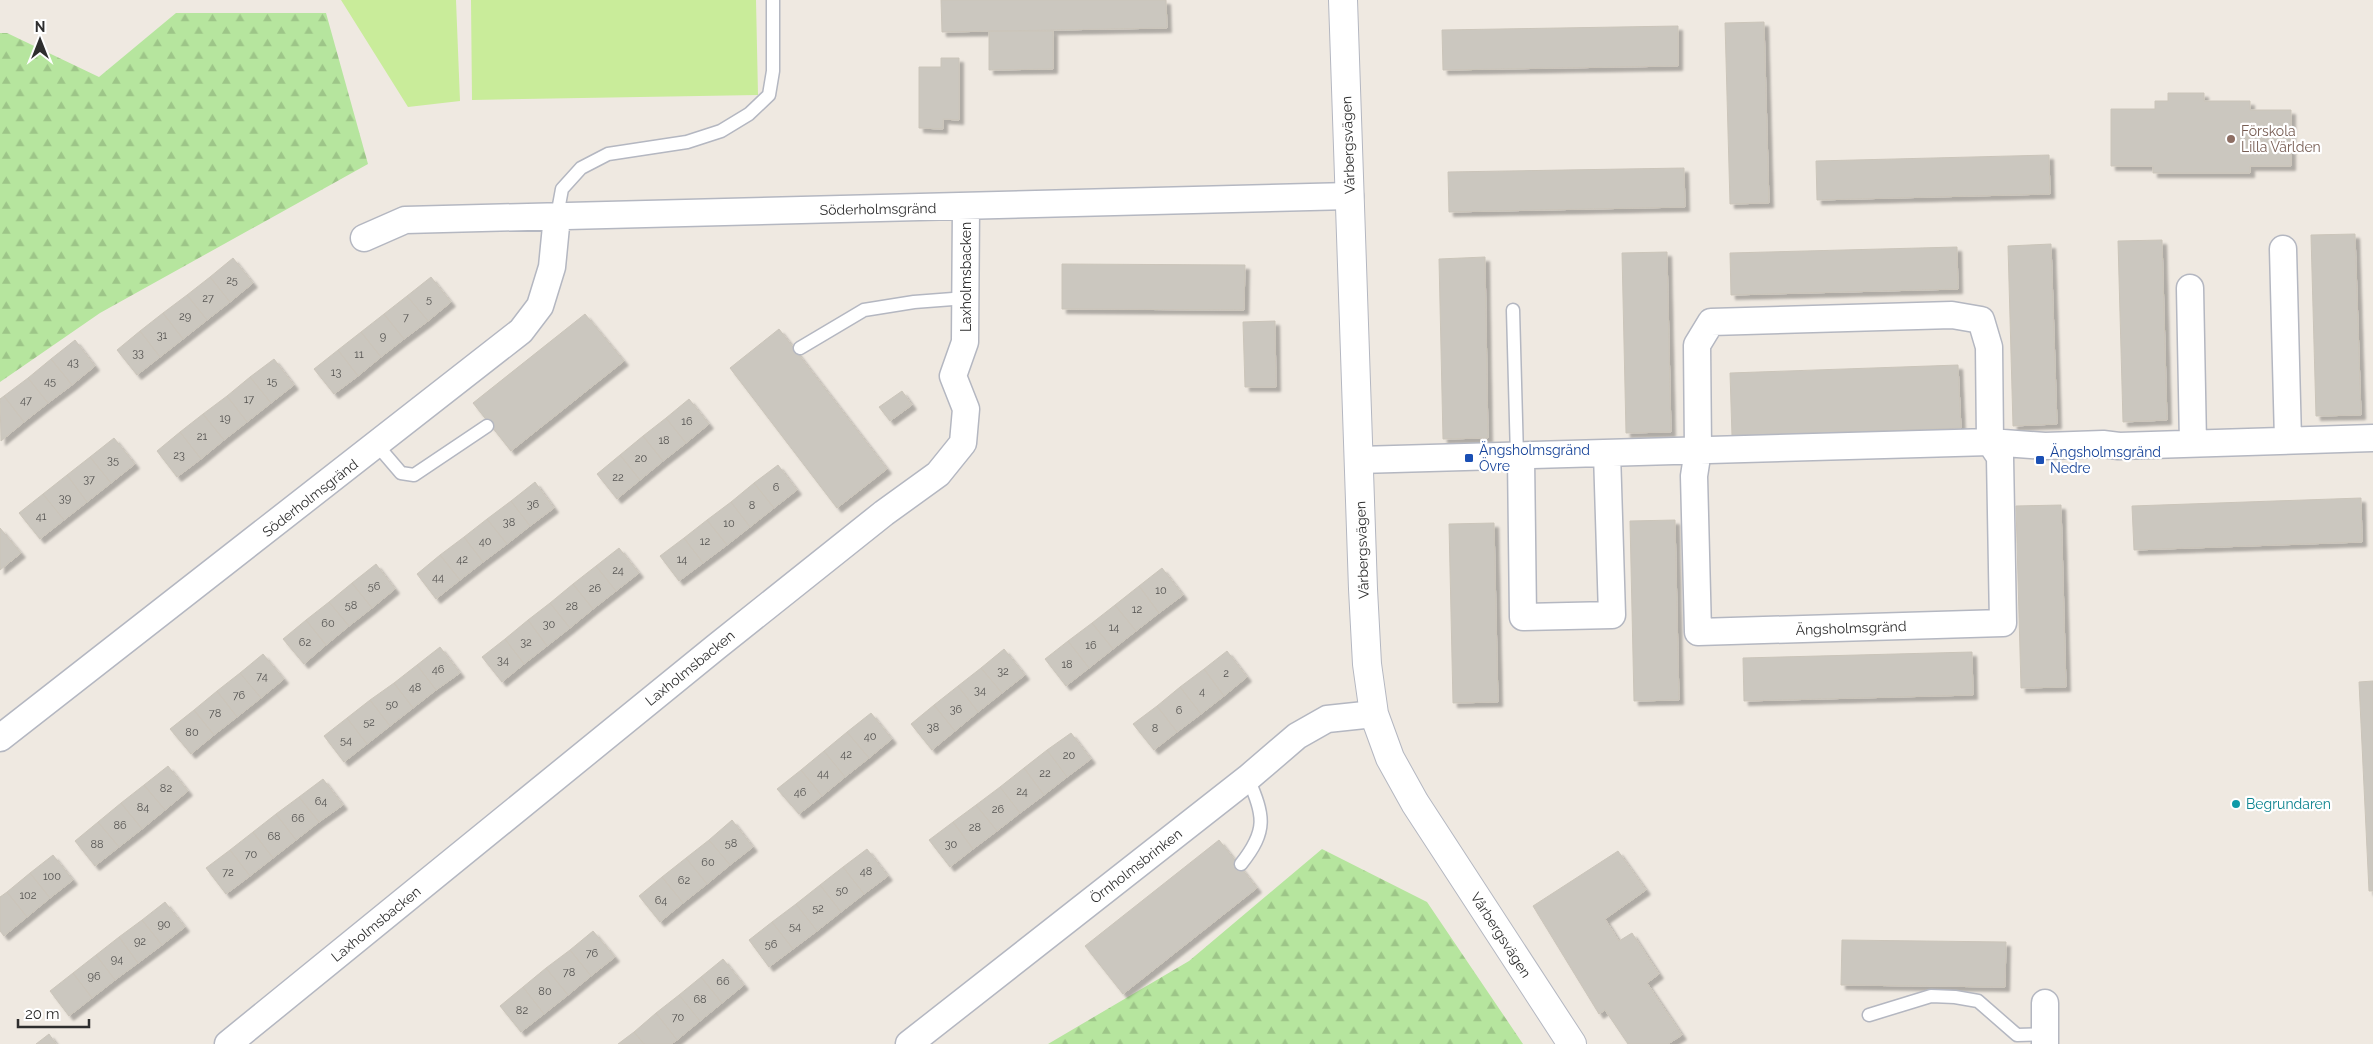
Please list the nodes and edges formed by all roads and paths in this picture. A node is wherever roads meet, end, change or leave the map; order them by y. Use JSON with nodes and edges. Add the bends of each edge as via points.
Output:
{"nodes":[{"id":1,"x":773,"y":0,"type":"edge"},
{"id":2,"x":1343,"y":0,"type":"edge"},
{"id":3,"x":1350,"y":196,"type":"junction"},
{"id":4,"x":966,"y":206,"type":"junction"},
{"id":5,"x":557,"y":216,"type":"junction"},
{"id":6,"x":364,"y":238,"type":"dead end"},
{"id":7,"x":2284,"y":249,"type":"dead end"},
{"id":8,"x":2190,"y":288,"type":"dead end"},
{"id":9,"x":966,"y":298,"type":"junction"},
{"id":10,"x":1513,"y":310,"type":"dead end"},
{"id":11,"x":800,"y":348,"type":"dead end"},
{"id":12,"x":487,"y":426,"type":"dead end"},
{"id":13,"x":2373,"y":438,"type":"edge"},
{"id":14,"x":2288,"y":440,"type":"junction"},
{"id":15,"x":1990,"y":442,"type":"junction"},
{"id":16,"x":2193,"y":443,"type":"junction"},
{"id":17,"x":377,"y":445,"type":"junction"},
{"id":18,"x":1698,"y":450,"type":"junction"},
{"id":19,"x":1607,"y":453,"type":"junction"},
{"id":20,"x":1519,"y":457,"type":"junction"},
{"id":21,"x":1359,"y":460,"type":"junction"},
{"id":22,"x":1374,"y":714,"type":"junction"},
{"id":23,"x":0,"y":738,"type":"edge"},
{"id":24,"x":1248,"y":778,"type":"junction"},
{"id":25,"x":1241,"y":864,"type":"dead end"},
{"id":26,"x":2045,"y":1002,"type":"dead end"},
{"id":27,"x":1869,"y":1015,"type":"dead end"},
{"id":28,"x":2045,"y":1039,"type":"edge"},
{"id":29,"x":228,"y":1044,"type":"edge"},
{"id":30,"x":909,"y":1044,"type":"edge"},
{"id":31,"x":1572,"y":1044,"type":"edge"}],
"edges":[{"from":1,"to":5,"type":"lane","via":[[773,71],[769,95],[749,114],[721,131],[687,142],[608,154],[581,168],[562,190]]},
{"from":2,"to":3,"type":"street","name":"Vårbergsvägen"},
{"from":3,"to":4,"type":"street","name":"Söderholmsgränd"},
{"from":3,"to":21,"type":"street","name":"Vårbergsvägen"},
{"from":4,"to":5,"type":"street","name":"Söderholmsgränd"},
{"from":4,"to":9,"type":"street","name":"Laxholmsbacken"},
{"from":5,"to":6,"type":"street","name":"Söderholmsgränd","via":[[405,220]]},
{"from":5,"to":17,"type":"street","name":"Söderholmsgränd","via":[[552,267],[540,306],[521,331]]},
{"from":7,"to":14,"type":"street"},
{"from":8,"to":16,"type":"street"},
{"from":9,"to":11,"type":"lane","via":[[864,310]]},
{"from":9,"to":29,"type":"street","name":"Laxholmsbacken","via":[[966,342],[953,376],[966,408],[963,443],[938,474],[754,617]]},
{"from":10,"to":20,"type":"lane"},
{"from":12,"to":17,"type":"lane","via":[[414,474],[401,473]]},
{"from":13,"to":14,"type":"street"},
{"from":14,"to":16,"type":"street"},
{"from":15,"to":16,"type":"street","via":[[2045,446]]},
{"from":15,"to":18,"type":"street"},
{"from":15,"to":18,"type":"street","name":"Ängsholmsgränd","via":[[1989,346],[1981,320],[1933,315],[1712,322],[1697,345]]},
{"from":15,"to":18,"type":"street","name":"Ängsholmsgränd","via":[[2000,457],[2004,623],[1698,632],[1694,476]]},
{"from":17,"to":23,"type":"street","name":"Söderholmsgränd"},
{"from":18,"to":19,"type":"street"},
{"from":19,"to":20,"type":"street"},
{"from":19,"to":20,"type":"street","via":[[1612,615],[1523,617]]},
{"from":20,"to":21,"type":"street"},
{"from":21,"to":22,"type":"street","name":"Vårbergsvägen","via":[[1367,664]]},
{"from":22,"to":24,"type":"street","name":"Örnholmsbrinken","via":[[1328,719],[1297,736]]},
{"from":22,"to":31,"type":"street","name":"Vårbergsvägen","via":[[1390,758],[1415,802]]},
{"from":24,"to":25,"type":"lane","via":[[1260,807],[1261,829],[1254,847]]},
{"from":24,"to":30,"type":"street","name":"Örnholmsbrinken"},
{"from":26,"to":28,"type":"street"},
{"from":27,"to":28,"type":"lane","via":[[1931,996],[1956,997],[1978,1000],[2017,1035]]}]}
